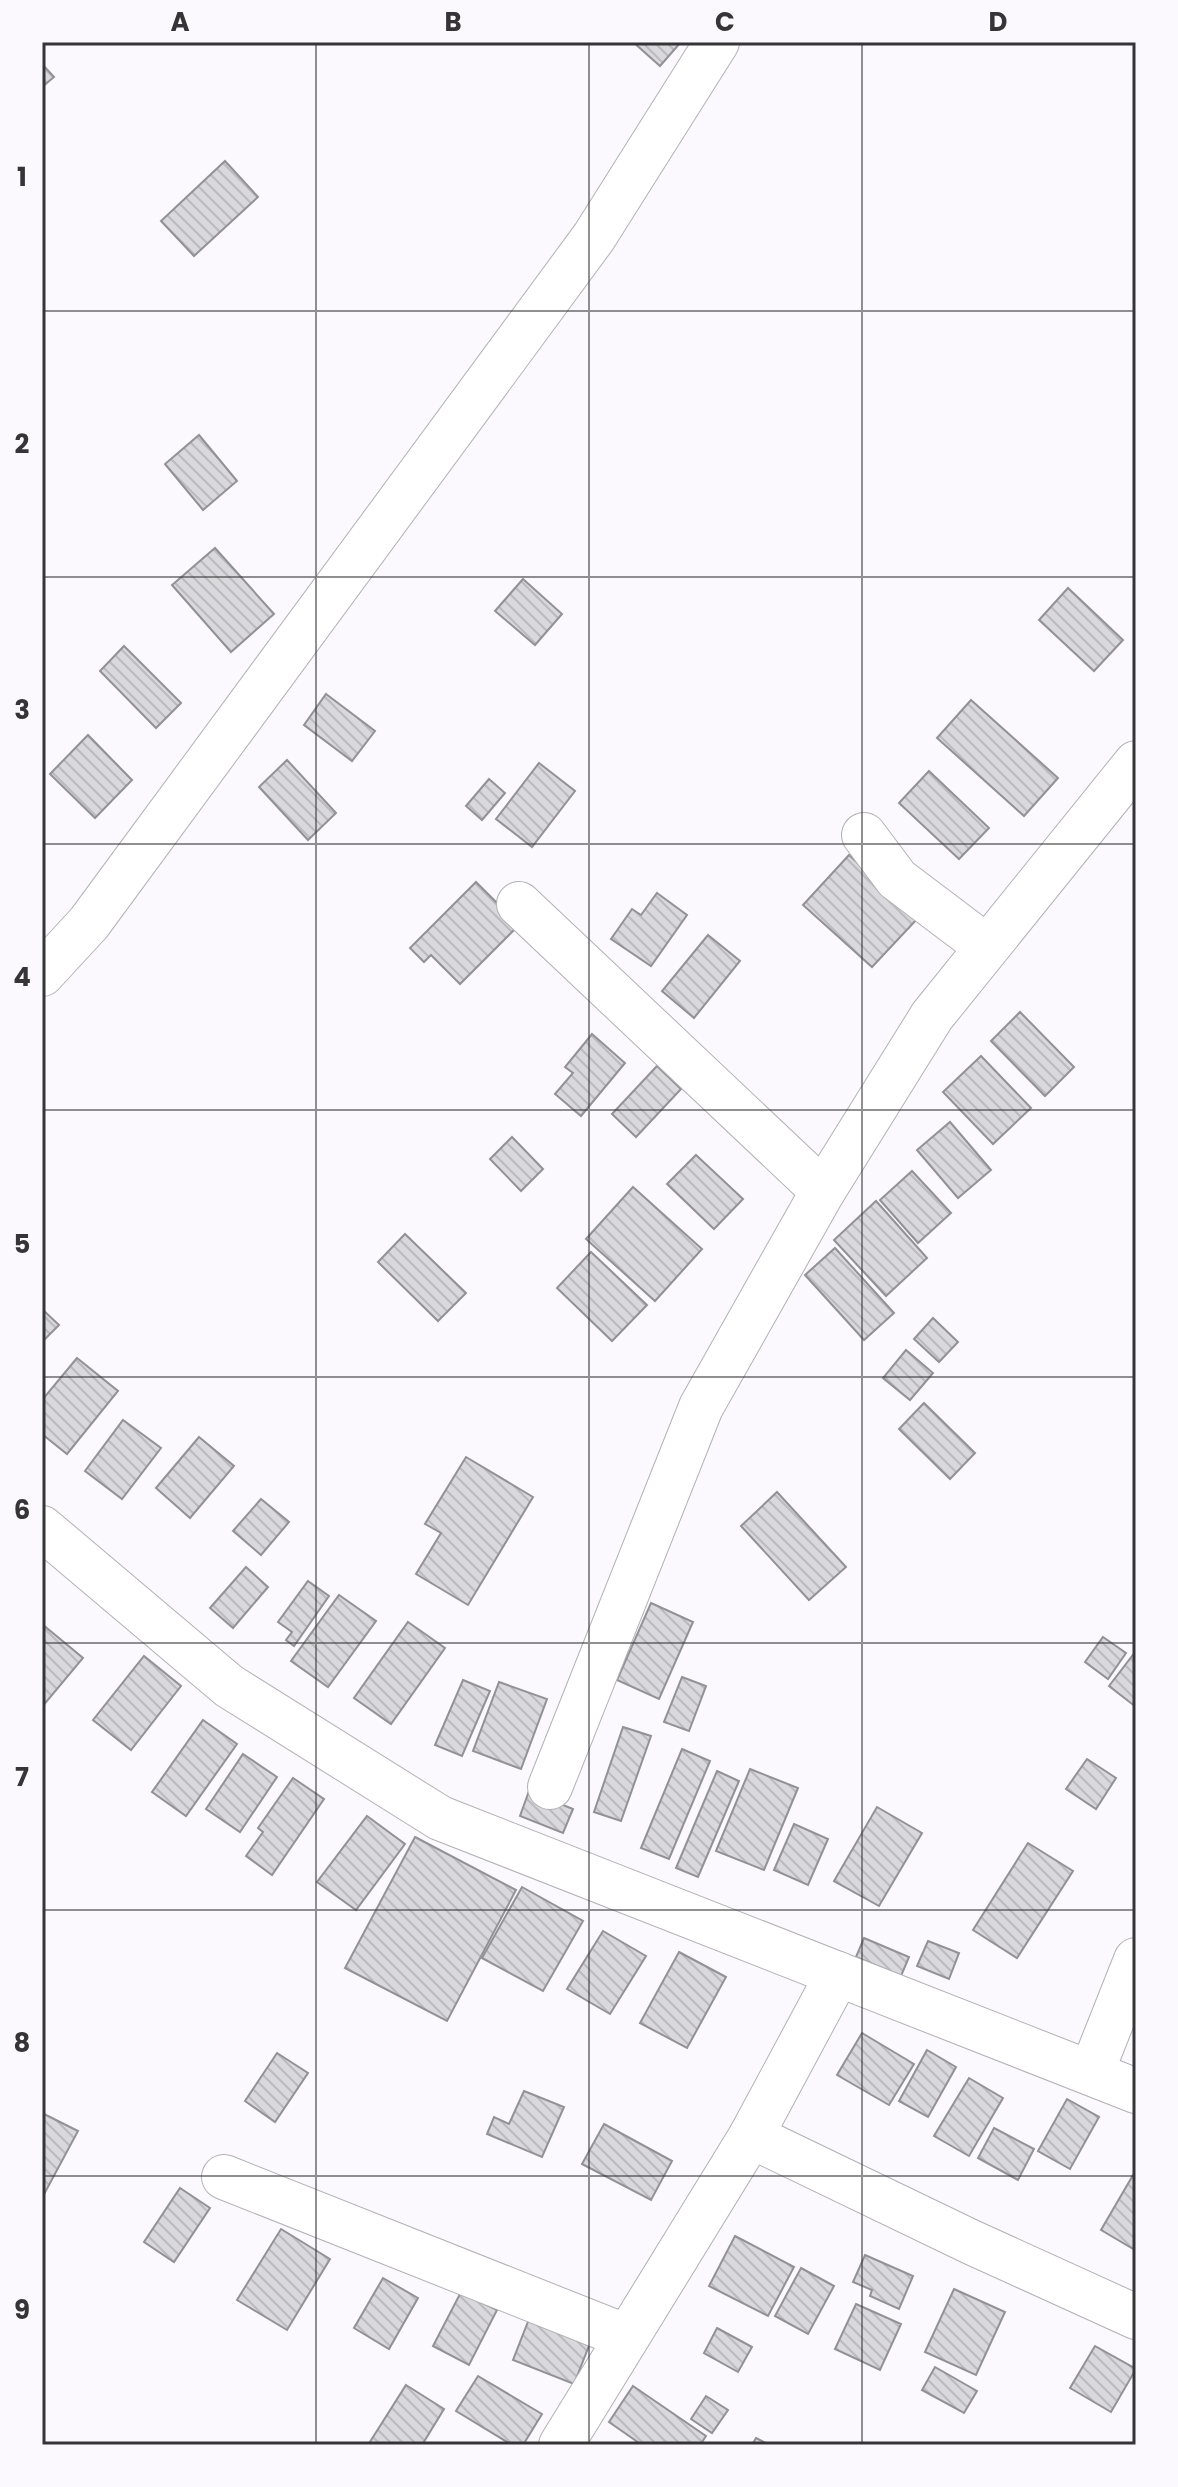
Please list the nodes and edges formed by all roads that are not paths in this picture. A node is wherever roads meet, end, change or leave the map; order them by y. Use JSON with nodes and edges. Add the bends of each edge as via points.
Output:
{"nodes":[{"id":1,"x":717,"y":42,"type":"edge"},
{"id":2,"x":1136,"y":763,"type":"edge"},
{"id":3,"x":864,"y":835,"type":"dead end"},
{"id":4,"x":519,"y":904,"type":"dead end"},
{"id":5,"x":987,"y":947,"type":"junction"},
{"id":6,"x":42,"y":974,"type":"edge"},
{"id":7,"x":823,"y":1191,"type":"junction"},
{"id":8,"x":42,"y":1528,"type":"edge"},
{"id":9,"x":550,"y":1787,"type":"dead end"},
{"id":10,"x":1136,"y":1960,"type":"edge"},
{"id":11,"x":838,"y":1974,"type":"junction"},
{"id":12,"x":1092,"y":2071,"type":"junction"},
{"id":13,"x":1136,"y":2091,"type":"edge"},
{"id":14,"x":751,"y":2136,"type":"junction"},
{"id":15,"x":224,"y":2177,"type":"dead end"},
{"id":16,"x":1136,"y":2317,"type":"edge"},
{"id":17,"x":627,"y":2337,"type":"junction"},
{"id":18,"x":561,"y":2445,"type":"edge"}],
"edges":[{"from":1,"to":6,"type":"street","via":[[594,237],[89,923]]},
{"from":2,"to":5,"type":"street"},
{"from":3,"to":5,"type":"street","via":[[897,879]]},
{"from":4,"to":7,"type":"street"},
{"from":5,"to":7,"type":"street","via":[[932,1016]]},
{"from":7,"to":9,"type":"street","via":[[701,1407]]},
{"from":8,"to":11,"type":"street","via":[[229,1686],[440,1818]]},
{"from":10,"to":12,"type":"street"},
{"from":11,"to":12,"type":"street"},
{"from":11,"to":14,"type":"street"},
{"from":12,"to":13,"type":"street"},
{"from":14,"to":16,"type":"street"},
{"from":14,"to":17,"type":"street"},
{"from":15,"to":17,"type":"street"},
{"from":17,"to":18,"type":"street"}]}
